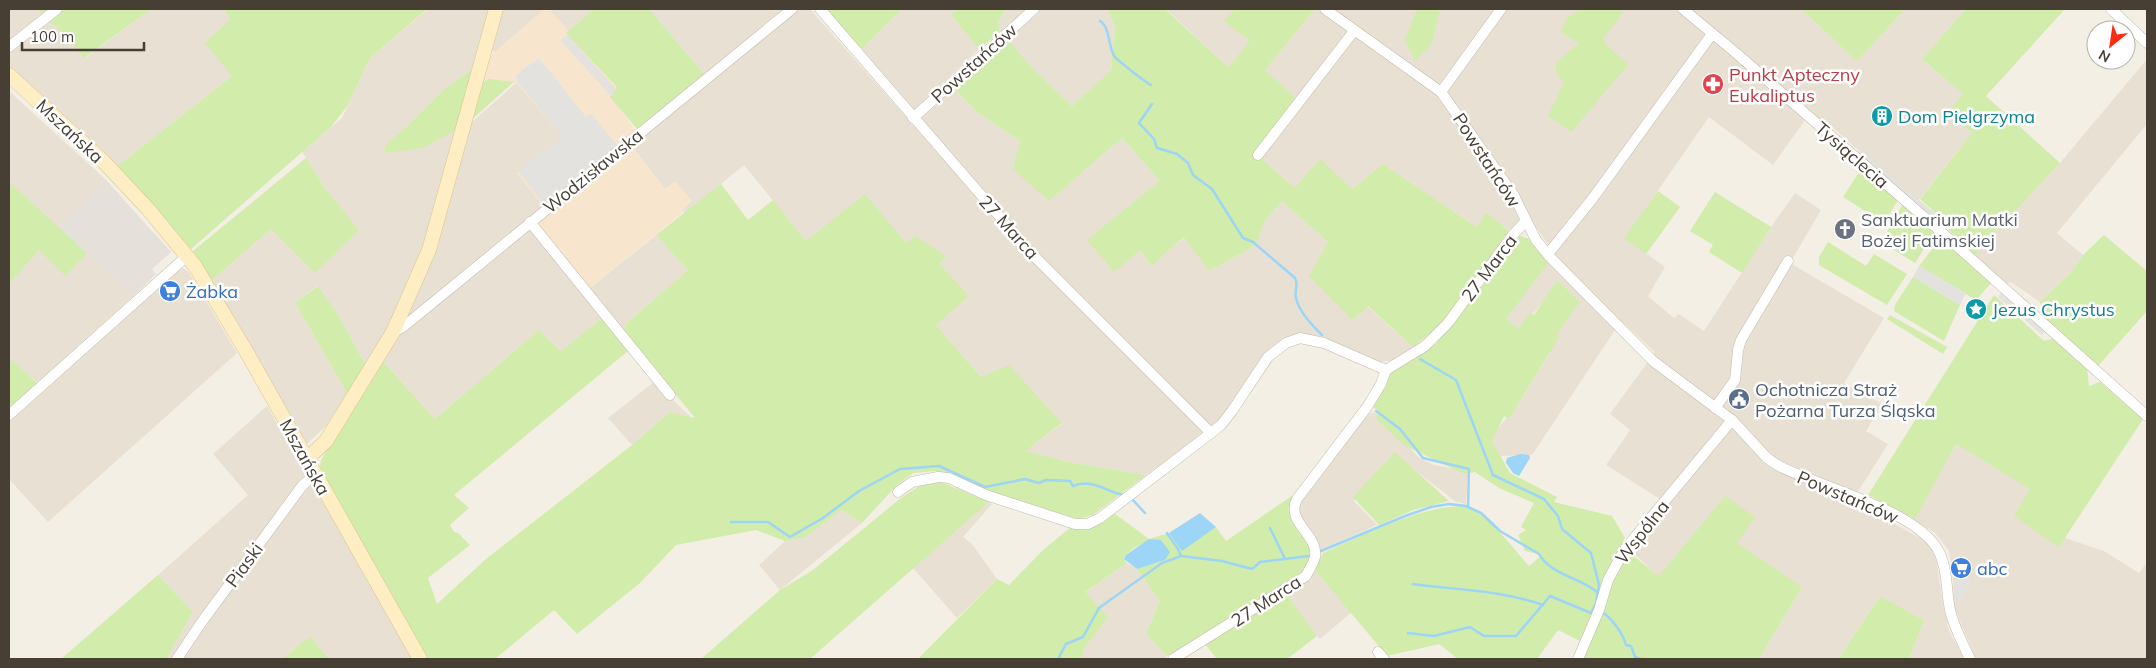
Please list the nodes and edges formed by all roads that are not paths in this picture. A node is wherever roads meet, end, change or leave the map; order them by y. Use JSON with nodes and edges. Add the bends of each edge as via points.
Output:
{"nodes":[{"id":1,"x":57,"y":9,"type":"edge"},
{"id":2,"x":496,"y":9,"type":"edge"},
{"id":3,"x":792,"y":9,"type":"edge"},
{"id":4,"x":820,"y":9,"type":"edge"},
{"id":5,"x":1034,"y":9,"type":"edge"},
{"id":6,"x":1325,"y":9,"type":"edge"},
{"id":7,"x":1501,"y":9,"type":"edge"},
{"id":8,"x":1683,"y":9,"type":"edge"},
{"id":9,"x":2111,"y":9,"type":"edge"},
{"id":10,"x":1354,"y":31,"type":"junction"},
{"id":11,"x":1712,"y":34,"type":"junction"},
{"id":12,"x":2147,"y":43,"type":"edge"},
{"id":13,"x":9,"y":47,"type":"edge"},
{"id":14,"x":9,"y":75,"type":"edge"},
{"id":15,"x":1440,"y":92,"type":"junction"},
{"id":16,"x":913,"y":118,"type":"junction"},
{"id":17,"x":1258,"y":155,"type":"dead end"},
{"id":18,"x":530,"y":222,"type":"junction"},
{"id":19,"x":1525,"y":222,"type":"junction"},
{"id":20,"x":1548,"y":254,"type":"junction"},
{"id":21,"x":187,"y":256,"type":"junction"},
{"id":22,"x":1788,"y":262,"type":"dead end"},
{"id":23,"x":393,"y":332,"type":"junction"},
{"id":24,"x":1386,"y":370,"type":"junction"},
{"id":25,"x":670,"y":395,"type":"dead end"},
{"id":26,"x":1715,"y":408,"type":"junction"},
{"id":27,"x":9,"y":415,"type":"edge"},
{"id":28,"x":2147,"y":416,"type":"edge"},
{"id":29,"x":1732,"y":420,"type":"junction"},
{"id":30,"x":1211,"y":433,"type":"junction"},
{"id":31,"x":307,"y":459,"type":"junction"},
{"id":32,"x":315,"y":474,"type":"junction"},
{"id":33,"x":898,"y":492,"type":"dead end"},
{"id":34,"x":177,"y":659,"type":"edge"},
{"id":35,"x":420,"y":659,"type":"edge"},
{"id":36,"x":1174,"y":659,"type":"edge"},
{"id":37,"x":1578,"y":659,"type":"edge"},
{"id":38,"x":1970,"y":659,"type":"edge"}],
"edges":[{"from":1,"to":13,"type":"street"},
{"from":2,"to":23,"type":"street","name":"Wodzisławska","via":[[429,250]]},
{"from":3,"to":18,"type":"street","name":"Wodzisławska"},
{"from":4,"to":16,"type":"street","name":"27 Marca"},
{"from":5,"to":16,"type":"street","name":"Powstańców"},
{"from":6,"to":10,"type":"street","name":"Powstańców"},
{"from":7,"to":15,"type":"street"},
{"from":8,"to":11,"type":"street","name":"Tysiąclecia"},
{"from":9,"to":12,"type":"street"},
{"from":10,"to":15,"type":"street","name":"Powstańców"},
{"from":10,"to":17,"type":"street"},
{"from":11,"to":20,"type":"street","via":[[1594,198]]},
{"from":11,"to":28,"type":"street","name":"Tysiąclecia","via":[[1939,230]]},
{"from":14,"to":21,"type":"street","name":"Mszańska","via":[[104,162],[148,208]]},
{"from":15,"to":19,"type":"street","name":"Powstańców","via":[[1513,194]]},
{"from":16,"to":30,"type":"street","name":"27 Marca","via":[[1033,255]]},
{"from":18,"to":23,"type":"street","name":"Wodzisławska"},
{"from":18,"to":25,"type":"street"},
{"from":19,"to":20,"type":"street","name":"Powstańców"},
{"from":19,"to":24,"type":"street","name":"27 Marca","via":[[1448,323],[1425,346]]},
{"from":20,"to":26,"type":"street","name":"Powstańców","via":[[1653,362]]},
{"from":21,"to":27,"type":"street"},
{"from":21,"to":31,"type":"street","name":"Mszańska"},
{"from":22,"to":26,"type":"street","via":[[1741,340],[1735,380]]},
{"from":23,"to":31,"type":"street","name":"Wodzisławska","via":[[330,435]]},
{"from":24,"to":30,"type":"street","via":[[1324,342],[1300,338],[1286,343],[1268,358],[1232,411]]},
{"from":24,"to":36,"type":"street","name":"27 Marca","via":[[1367,407],[1293,506],[1293,514],[1314,551],[1306,576]]},
{"from":26,"to":29,"type":"street","name":"Powstańców"},
{"from":29,"to":37,"type":"street","name":"Wspólna","via":[[1621,554]]},
{"from":29,"to":38,"type":"street","name":"Powstańców","via":[[1767,458],[1779,466],[1884,510],[1931,540],[1940,553],[1950,610]]},
{"from":30,"to":33,"type":"street","via":[[1088,524],[1075,524],[986,495],[949,478],[912,482]]},
{"from":31,"to":32,"type":"street","name":"Mszańska"},
{"from":32,"to":34,"type":"street","name":"Piaski","via":[[302,486]]},
{"from":32,"to":35,"type":"street","name":"Mszańska"}]}
